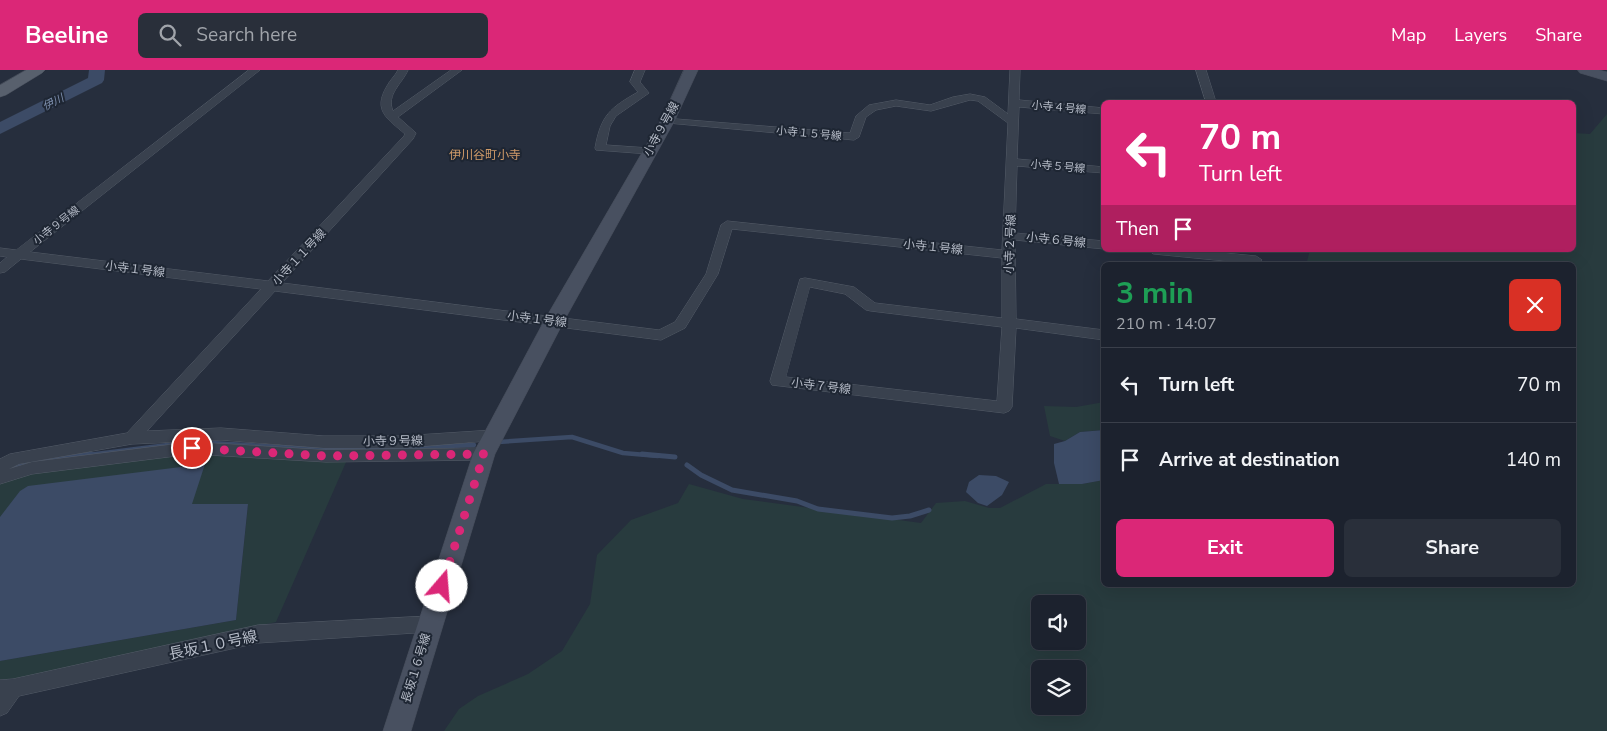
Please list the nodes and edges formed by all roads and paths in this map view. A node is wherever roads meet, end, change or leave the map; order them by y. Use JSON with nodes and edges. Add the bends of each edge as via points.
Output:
{"nodes":[{"id":1,"x":37,"y":70,"type":"edge"},
{"id":2,"x":254,"y":70,"type":"edge"},
{"id":3,"x":403,"y":70,"type":"edge"},
{"id":4,"x":457,"y":70,"type":"edge"},
{"id":5,"x":640,"y":70,"type":"edge"},
{"id":6,"x":690,"y":70,"type":"edge"},
{"id":7,"x":1015,"y":70,"type":"edge"},
{"id":8,"x":1201,"y":70,"type":"edge"},
{"id":9,"x":1585,"y":70,"type":"edge"},
{"id":10,"x":1607,"y":77,"type":"edge"},
{"id":11,"x":0,"y":92,"type":"edge"},
{"id":12,"x":1210,"y":100,"type":"edge"},
{"id":13,"x":1014,"y":103,"type":"junction"},
{"id":14,"x":1101,"y":110,"type":"edge"},
{"id":15,"x":391,"y":117,"type":"junction"},
{"id":16,"x":668,"y":120,"type":"junction"},
{"id":17,"x":1014,"y":123,"type":"junction"},
{"id":18,"x":649,"y":150,"type":"junction"},
{"id":19,"x":1013,"y":162,"type":"junction"},
{"id":20,"x":1101,"y":170,"type":"edge"},
{"id":21,"x":1009,"y":236,"type":"junction"},
{"id":22,"x":1101,"y":245,"type":"edge"},
{"id":23,"x":0,"y":252,"type":"edge"},
{"id":24,"x":1179,"y":252,"type":"edge"},
{"id":25,"x":19,"y":254,"type":"junction"},
{"id":26,"x":1008,"y":255,"type":"junction"},
{"id":27,"x":1255,"y":258,"type":"edge"},
{"id":28,"x":0,"y":269,"type":"edge"},
{"id":29,"x":272,"y":285,"type":"junction"},
{"id":30,"x":554,"y":322,"type":"junction"},
{"id":31,"x":1009,"y":324,"type":"junction"},
{"id":32,"x":1101,"y":335,"type":"edge"},
{"id":33,"x":132,"y":438,"type":"junction"},
{"id":34,"x":238,"y":443,"type":"junction"},
{"id":35,"x":488,"y":445,"type":"junction"},
{"id":36,"x":0,"y":466,"type":"edge"},
{"id":37,"x":0,"y":478,"type":"edge"},
{"id":38,"x":430,"y":624,"type":"junction"},
{"id":39,"x":6,"y":688,"type":"edge"},
{"id":40,"x":0,"y":706,"type":"edge"},
{"id":41,"x":397,"y":731,"type":"edge"}],
"edges":[{"from":1,"to":11,"type":"main road"},
{"from":2,"to":25,"type":"street","name":"小寺９号線"},
{"from":3,"to":15,"type":"street","via":[[387,97],[385,108]]},
{"from":4,"to":15,"type":"street"},
{"from":5,"to":18,"type":"street","via":[[635,82],[644,93],[616,109],[605,121],[600,148]]},
{"from":6,"to":16,"type":"street","name":"小寺９号線"},
{"from":7,"to":13,"type":"street","name":"小寺２号線"},
{"from":8,"to":12,"type":"street"},
{"from":9,"to":10,"type":"street"},
{"from":13,"to":14,"type":"street","name":"小寺４号線"},
{"from":13,"to":17,"type":"street","name":"小寺２号線"},
{"from":15,"to":29,"type":"street","name":"小寺１１号線","via":[[411,133],[409,137]]},
{"from":16,"to":17,"type":"street","name":"小寺１５号線","via":[[854,137],[861,116],[873,107],[896,103],[931,108],[970,97],[995,107]]},
{"from":16,"to":18,"type":"street","name":"小寺９号線"},
{"from":17,"to":19,"type":"street","name":"小寺２号線"},
{"from":18,"to":30,"type":"street","name":"小寺９号線"},
{"from":19,"to":20,"type":"street","name":"小寺５号線"},
{"from":19,"to":21,"type":"street","name":"小寺２号線"},
{"from":21,"to":22,"type":"street","name":"小寺６号線"},
{"from":21,"to":26,"type":"street","name":"小寺２号線"},
{"from":23,"to":25,"type":"street","name":"小寺１号線"},
{"from":24,"to":27,"type":"street"},
{"from":25,"to":28,"type":"street","name":"小寺９号線"},
{"from":25,"to":29,"type":"street","name":"小寺１号線"},
{"from":26,"to":30,"type":"street","name":"小寺１号線","via":[[727,225],[712,274],[680,325],[661,336]]},
{"from":26,"to":31,"type":"street","name":"小寺２号線"},
{"from":29,"to":30,"type":"street","name":"小寺１号線"},
{"from":29,"to":33,"type":"street","name":"小寺１１号線"},
{"from":30,"to":35,"type":"street","name":"小寺９号線"},
{"from":31,"to":31,"type":"street","name":"小寺７号線","via":[[871,307],[850,290],[805,282],[777,381],[1004,407]]},
{"from":31,"to":32,"type":"street"},
{"from":33,"to":34,"type":"street","via":[[221,434]]},
{"from":33,"to":36,"type":"street","via":[[16,458]]},
{"from":34,"to":35,"type":"street","via":[[326,456]]},
{"from":34,"to":37,"type":"street","via":[[32,468]]},
{"from":35,"to":38,"type":"street","name":"長坂１６号線"},
{"from":38,"to":39,"type":"street","name":"長坂１０号線","via":[[258,634]]},
{"from":38,"to":41,"type":"street","name":"長坂１６号線"},
{"from":39,"to":40,"type":"street"}]}
